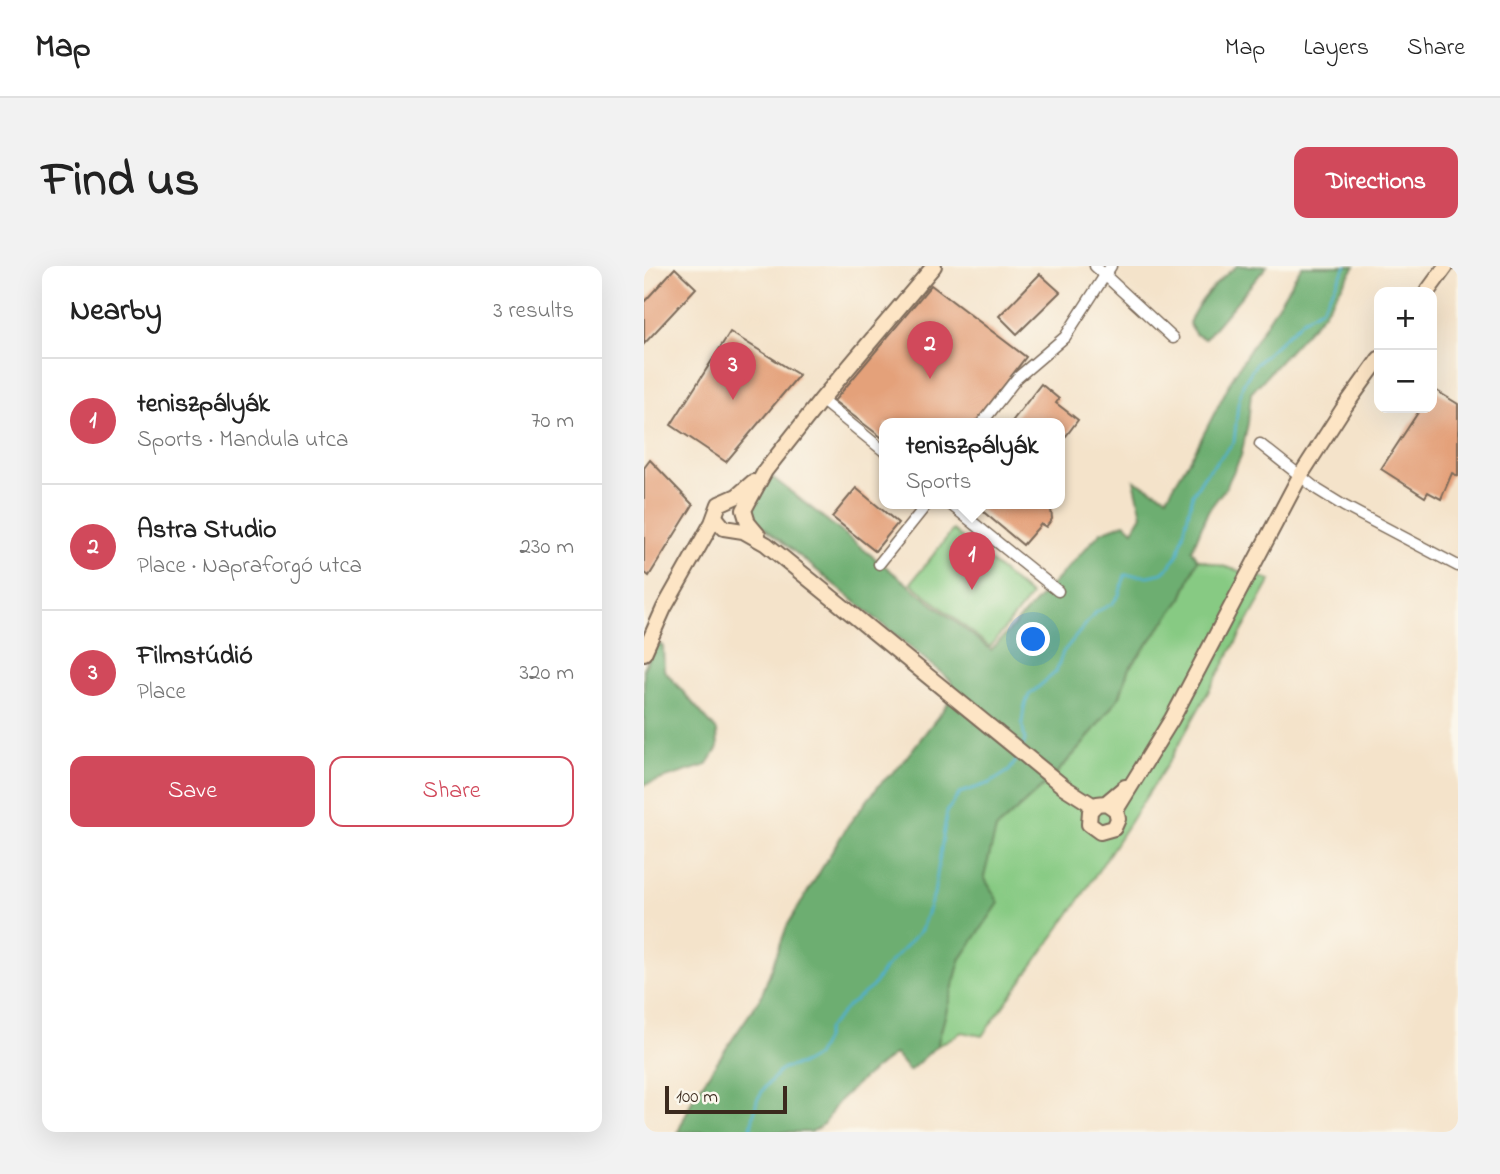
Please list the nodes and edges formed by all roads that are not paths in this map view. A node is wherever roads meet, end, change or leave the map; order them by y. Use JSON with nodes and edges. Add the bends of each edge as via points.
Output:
{"nodes":[{"id":1,"x":934,"y":266,"type":"edge"},
{"id":2,"x":1095,"y":266,"type":"edge"},
{"id":3,"x":1111,"y":266,"type":"edge"},
{"id":4,"x":1446,"y":266,"type":"edge"},
{"id":5,"x":1105,"y":276,"type":"junction"},
{"id":6,"x":1431,"y":287,"type":"edge"},
{"id":7,"x":1173,"y":338,"type":"dead end"},
{"id":8,"x":1374,"y":366,"type":"edge"},
{"id":9,"x":821,"y":400,"type":"junction"},
{"id":10,"x":986,"y":418,"type":"edge"},
{"id":11,"x":1260,"y":444,"type":"dead end"},
{"id":12,"x":879,"y":447,"type":"edge"},
{"id":13,"x":765,"y":471,"type":"junction"},
{"id":14,"x":1300,"y":476,"type":"junction"},
{"id":15,"x":731,"y":500,"type":"junction"},
{"id":16,"x":923,"y":509,"type":"edge"},
{"id":17,"x":956,"y":509,"type":"edge"},
{"id":18,"x":744,"y":512,"type":"junction"},
{"id":19,"x":715,"y":517,"type":"junction"},
{"id":20,"x":730,"y":529,"type":"junction"},
{"id":21,"x":766,"y":544,"type":"junction"},
{"id":22,"x":879,"y":564,"type":"dead end"},
{"id":23,"x":1458,"y":566,"type":"edge"},
{"id":24,"x":688,"y":568,"type":"junction"},
{"id":25,"x":1059,"y":591,"type":"dead end"},
{"id":26,"x":644,"y":653,"type":"edge"}],
"edges":[{"from":1,"to":9,"type":"main road"},
{"from":2,"to":5,"type":"street"},
{"from":3,"to":5,"type":"street"},
{"from":4,"to":6,"type":"main road"},
{"from":5,"to":7,"type":"street"},
{"from":5,"to":10,"type":"street","via":[[1065,337],[1017,378]]},
{"from":8,"to":14,"type":"main road"},
{"from":9,"to":12,"type":"street"},
{"from":9,"to":13,"type":"main road"},
{"from":11,"to":14,"type":"street"},
{"from":13,"to":15,"type":"main road"},
{"from":13,"to":18,"type":"main road"},
{"from":14,"to":21,"type":"main road","via":[[1172,719],[1136,777],[1101,808],[1064,787]]},
{"from":14,"to":23,"type":"street","via":[[1343,506]]},
{"from":15,"to":18,"type":"main road"},
{"from":15,"to":19,"type":"main road","via":[[719,504]]},
{"from":16,"to":22,"type":"street"},
{"from":17,"to":25,"type":"street"},
{"from":18,"to":20,"type":"main road","via":[[742,523]]},
{"from":18,"to":21,"type":"main road"},
{"from":19,"to":20,"type":"main road"},
{"from":19,"to":24,"type":"main road"},
{"from":20,"to":21,"type":"main road"},
{"from":20,"to":24,"type":"main road"},
{"from":24,"to":26,"type":"main road"}]}
